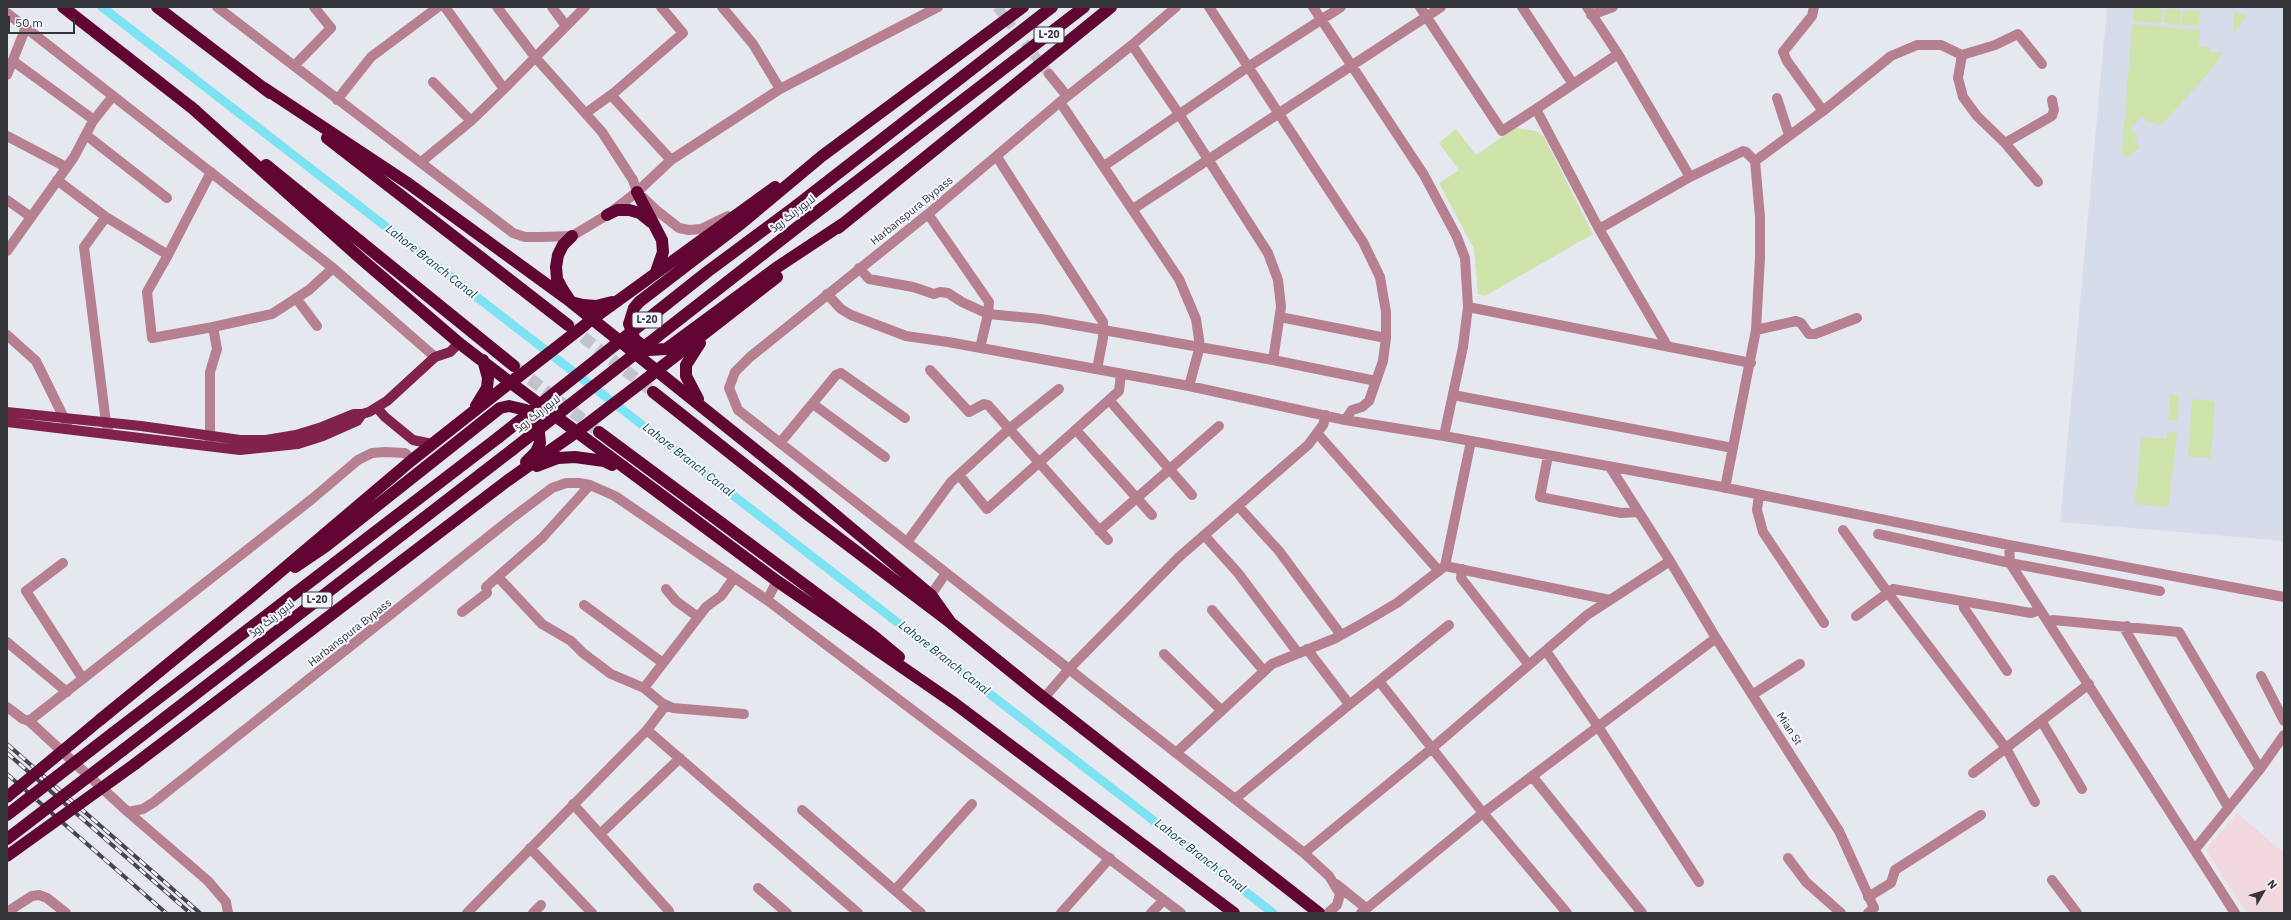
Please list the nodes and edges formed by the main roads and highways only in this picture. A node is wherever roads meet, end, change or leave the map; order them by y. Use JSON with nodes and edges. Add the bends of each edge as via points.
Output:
{"nodes":[{"id":1,"x":63,"y":7,"type":"edge"},
{"id":2,"x":157,"y":7,"type":"edge"},
{"id":3,"x":1023,"y":7,"type":"edge"},
{"id":4,"x":1052,"y":7,"type":"edge"},
{"id":5,"x":1084,"y":7,"type":"edge"},
{"id":6,"x":1111,"y":7,"type":"edge"},
{"id":7,"x":264,"y":88,"type":"junction"},
{"id":8,"x":190,"y":106,"type":"junction"},
{"id":9,"x":822,"y":156,"type":"junction"},
{"id":10,"x":637,"y":192,"type":"road end"},
{"id":11,"x":607,"y":215,"type":"road end"},
{"id":12,"x":844,"y":223,"type":"junction"},
{"id":13,"x":657,"y":229,"type":"junction"},
{"id":14,"x":572,"y":236,"type":"road end"},
{"id":15,"x":654,"y":274,"type":"junction"},
{"id":16,"x":622,"y":298,"type":"junction"},
{"id":17,"x":571,"y":302,"type":"junction"},
{"id":18,"x":589,"y":322,"type":"junction"},
{"id":19,"x":568,"y":325,"type":"tunnel mouth"},
{"id":20,"x":712,"y":330,"type":"junction"},
{"id":21,"x":459,"y":343,"type":"junction"},
{"id":22,"x":483,"y":360,"type":"junction"},
{"id":23,"x":514,"y":366,"type":"tunnel mouth"},
{"id":24,"x":654,"y":373,"type":"junction"},
{"id":25,"x":514,"y":381,"type":"junction"},
{"id":26,"x":653,"y":392,"type":"tunnel mouth"},
{"id":27,"x":378,"y":408,"type":"junction"},
{"id":28,"x":705,"y":409,"type":"junction"},
{"id":29,"x":7,"y":412,"type":"edge"},
{"id":30,"x":362,"y":414,"type":"junction"},
{"id":31,"x":467,"y":416,"type":"junction"},
{"id":32,"x":7,"y":422,"type":"edge"},
{"id":33,"x":579,"y":430,"type":"junction"},
{"id":34,"x":599,"y":432,"type":"tunnel mouth"},
{"id":35,"x":432,"y":444,"type":"junction"},
{"id":36,"x":630,"y":474,"type":"junction"},
{"id":37,"x":508,"y":481,"type":"junction"},
{"id":38,"x":254,"y":594,"type":"junction"},
{"id":39,"x":951,"y":623,"type":"junction"},
{"id":40,"x":954,"y":703,"type":"junction"},
{"id":41,"x":7,"y":797,"type":"edge"},
{"id":42,"x":7,"y":815,"type":"edge"},
{"id":43,"x":7,"y":840,"type":"edge"},
{"id":44,"x":7,"y":856,"type":"edge"},
{"id":45,"x":1234,"y":913,"type":"edge"},
{"id":46,"x":1319,"y":913,"type":"edge"}],
"edges":[{"from":1,"to":8,"type":"highway"},
{"from":2,"to":7,"type":"highway"},
{"from":3,"to":9,"type":"highway"},
{"from":4,"to":42,"type":"highway","name":"لاہور رنگ روڈ","number":"L-20","bridge":true},
{"from":5,"to":43,"type":"highway","name":"لاہور رنگ روڈ","number":"L-20","bridge":true},
{"from":6,"to":12,"type":"highway"},
{"from":7,"to":17,"type":"highway","via":[[409,184]]},
{"from":7,"to":19,"type":"highway"},
{"from":8,"to":21,"type":"highway"},
{"from":8,"to":23,"type":"highway","via":[[292,184]]},
{"from":9,"to":12,"type":"highway","via":[[743,222],[639,302],[634,308],[629,324],[635,340],[649,350],[666,349],[674,345],[776,268]]},
{"from":9,"to":15,"type":"highway","via":[[741,210]]},
{"from":10,"to":13,"type":"highway"},
{"from":11,"to":13,"type":"highway","via":[[623,210],[640,213]]},
{"from":12,"to":20,"type":"highway"},
{"from":13,"to":15,"type":"highway","via":[[662,240],[663,252]]},
{"from":14,"to":17,"type":"highway","via":[[563,245],[556,267],[557,279]]},
{"from":15,"to":16,"type":"highway"},
{"from":16,"to":17,"type":"highway","via":[[596,306]]},
{"from":16,"to":18,"type":"highway"},
{"from":17,"to":18,"type":"highway"},
{"from":18,"to":24,"type":"highway"},
{"from":18,"to":25,"type":"highway","bridge":true},
{"from":20,"to":24,"type":"highway"},
{"from":20,"to":28,"type":"highway","via":[[686,365],[686,376],[691,389]]},
{"from":21,"to":22,"type":"highway"},
{"from":21,"to":27,"type":"main road","via":[[450,352],[434,357]]},
{"from":22,"to":25,"type":"highway"},
{"from":22,"to":31,"type":"highway","via":[[488,378],[487,388]]},
{"from":24,"to":28,"type":"highway"},
{"from":24,"to":33,"type":"highway","bridge":true},
{"from":25,"to":31,"type":"highway"},
{"from":25,"to":33,"type":"highway"},
{"from":26,"to":39,"type":"highway","via":[[807,514]]},
{"from":27,"to":30,"type":"main road"},
{"from":27,"to":35,"type":"main road","via":[[413,440]]},
{"from":28,"to":39,"type":"highway","via":[[931,594]]},
{"from":29,"to":30,"type":"main road","via":[[240,440],[266,440],[296,435],[354,414]]},
{"from":30,"to":32,"type":"main road","via":[[358,421],[298,444],[240,450]]},
{"from":31,"to":35,"type":"highway"},
{"from":33,"to":36,"type":"highway"},
{"from":33,"to":37,"type":"highway"},
{"from":34,"to":40,"type":"highway","via":[[875,637]]},
{"from":35,"to":38,"type":"highway"},
{"from":36,"to":37,"type":"highway","via":[[604,461],[575,457],[546,461]]},
{"from":36,"to":40,"type":"highway","via":[[777,582]]},
{"from":37,"to":38,"type":"highway","via":[[536,452],[540,443],[540,433],[533,416],[522,409],[509,406],[493,413],[326,546]]},
{"from":37,"to":44,"type":"highway","bridge":true,"via":[[135,764]]},
{"from":38,"to":41,"type":"highway","bridge":true},
{"from":39,"to":46,"type":"highway"},
{"from":40,"to":45,"type":"highway"}]}
